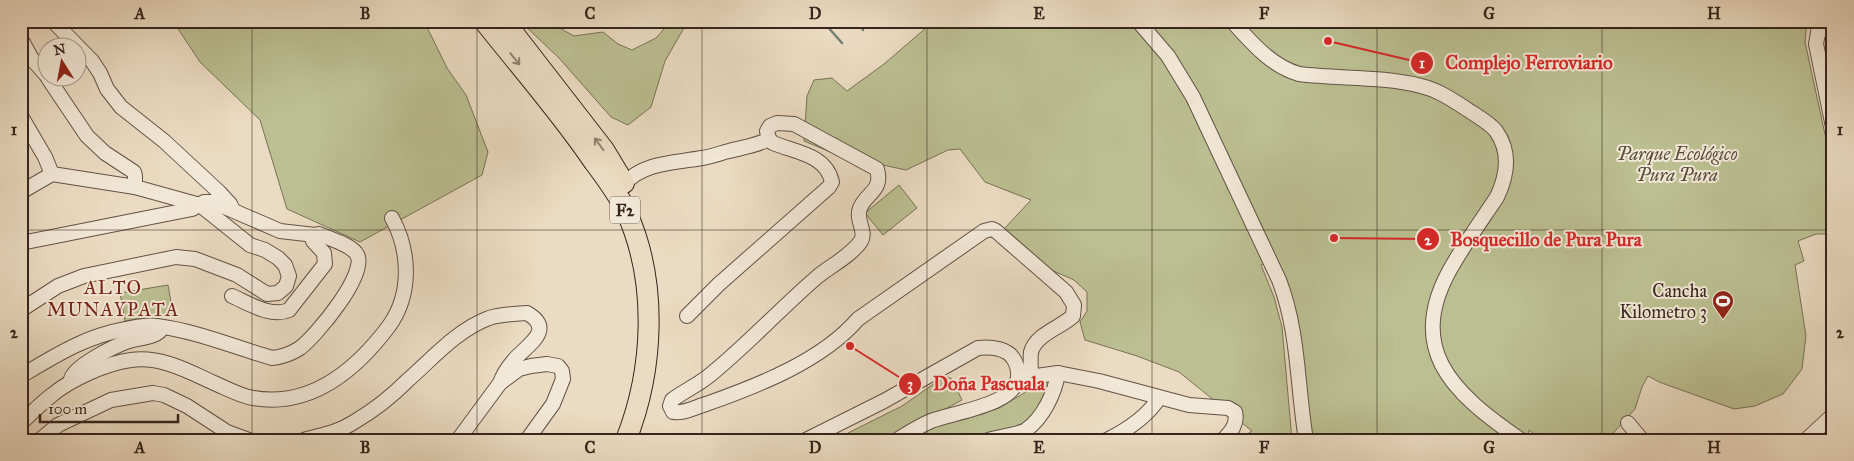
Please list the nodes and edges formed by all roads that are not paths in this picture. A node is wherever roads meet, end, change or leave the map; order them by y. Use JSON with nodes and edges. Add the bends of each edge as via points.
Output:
{"nodes":[{"id":1,"x":53,"y":21,"type":"edge"},
{"id":2,"x":484,"y":21,"type":"edge"},
{"id":3,"x":504,"y":21,"type":"edge"},
{"id":4,"x":1138,"y":21,"type":"edge"},
{"id":5,"x":1232,"y":21,"type":"edge"},
{"id":6,"x":1819,"y":24,"type":"edge"},
{"id":7,"x":1833,"y":34,"type":"edge"},
{"id":8,"x":21,"y":39,"type":"edge"},
{"id":9,"x":38,"y":66,"type":"edge"},
{"id":10,"x":55,"y":88,"type":"edge"},
{"id":11,"x":24,"y":125,"type":"edge"},
{"id":12,"x":1833,"y":127,"type":"edge"},
{"id":13,"x":769,"y":139,"type":"junction"},
{"id":14,"x":52,"y":174,"type":"junction"},
{"id":15,"x":624,"y":184,"type":"junction"},
{"id":16,"x":135,"y":187,"type":"junction"},
{"id":17,"x":21,"y":192,"type":"edge"},
{"id":18,"x":200,"y":205,"type":"junction"},
{"id":19,"x":232,"y":210,"type":"junction"},
{"id":20,"x":392,"y":218,"type":"dead end"},
{"id":21,"x":315,"y":235,"type":"junction"},
{"id":22,"x":21,"y":244,"type":"edge"},
{"id":23,"x":232,"y":296,"type":"dead end"},
{"id":24,"x":21,"y":310,"type":"edge"},
{"id":25,"x":688,"y":316,"type":"dead end"},
{"id":26,"x":162,"y":327,"type":"junction"},
{"id":27,"x":1058,"y":373,"type":"junction"},
{"id":28,"x":21,"y":376,"type":"edge"},
{"id":29,"x":1024,"y":378,"type":"junction"},
{"id":30,"x":72,"y":382,"type":"junction"},
{"id":31,"x":500,"y":382,"type":"junction"},
{"id":32,"x":1159,"y":398,"type":"junction"},
{"id":33,"x":1833,"y":415,"type":"edge"},
{"id":34,"x":21,"y":423,"type":"edge"},
{"id":35,"x":1628,"y":423,"type":"dead end"},
{"id":36,"x":1027,"y":435,"type":"edge"},
{"id":37,"x":40,"y":440,"type":"edge"},
{"id":38,"x":249,"y":440,"type":"edge"},
{"id":39,"x":304,"y":440,"type":"edge"},
{"id":40,"x":458,"y":440,"type":"edge"},
{"id":41,"x":527,"y":440,"type":"edge"},
{"id":42,"x":626,"y":440,"type":"edge"},
{"id":43,"x":635,"y":440,"type":"edge"},
{"id":44,"x":806,"y":440,"type":"edge"},
{"id":45,"x":897,"y":440,"type":"edge"},
{"id":46,"x":988,"y":440,"type":"edge"},
{"id":47,"x":1107,"y":440,"type":"edge"},
{"id":48,"x":1223,"y":440,"type":"edge"},
{"id":49,"x":1306,"y":440,"type":"edge"},
{"id":50,"x":1521,"y":440,"type":"edge"},
{"id":51,"x":1642,"y":440,"type":"edge"},
{"id":52,"x":1806,"y":440,"type":"edge"}],
"edges":[{"from":1,"to":19,"type":"street","via":[[92,61],[121,107],[220,192]]},
{"from":2,"to":42,"type":"highway","number":"F2","one_way":true,"via":[[589,154],[627,212],[645,276],[648,325],[642,383]]},
{"from":15,"to":3,"type":"highway","number":"F2","one_way":true,"via":[[604,150]]},
{"from":4,"to":49,"type":"street","via":[[1168,56],[1193,97],[1282,287],[1293,329]]},
{"from":5,"to":50,"type":"street","via":[[1286,70],[1422,87],[1450,98],[1496,131],[1506,158],[1504,180],[1497,197],[1443,283],[1435,306],[1432,333],[1439,359],[1457,387],[1494,422]]},
{"from":6,"to":7,"type":"street"},
{"from":6,"to":12,"type":"street","via":[[1817,53]]},
{"from":8,"to":9,"type":"street"},
{"from":10,"to":16,"type":"street","via":[[86,136],[105,154],[134,172]]},
{"from":11,"to":14,"type":"street"},
{"from":13,"to":15,"type":"street","via":[[704,158],[654,166],[631,176]]},
{"from":13,"to":25,"type":"street","via":[[772,143],[809,155],[831,175],[832,182]]},
{"from":13,"to":29,"type":"street","via":[[767,131],[770,126],[794,124],[877,169],[876,188],[859,211],[862,238],[853,250],[817,277],[710,375],[672,400],[673,412],[750,387],[816,353],[858,319],[989,229],[996,231],[1066,292],[1074,305],[1073,316],[1035,343]]},
{"from":14,"to":16,"type":"street"},
{"from":14,"to":17,"type":"street"},
{"from":15,"to":43,"type":"highway","number":"F2","via":[[644,230],[656,296],[651,383]]},
{"from":16,"to":18,"type":"street"},
{"from":18,"to":19,"type":"street","via":[[214,202]]},
{"from":18,"to":22,"type":"street"},
{"from":18,"to":24,"type":"street","via":[[250,245],[278,258],[289,276],[286,286],[278,293],[268,294],[237,275],[195,258],[176,256],[84,276],[58,286]]},
{"from":19,"to":21,"type":"street","via":[[280,231]]},
{"from":20,"to":30,"type":"street","via":[[403,240],[407,270],[394,319],[347,371],[324,386],[299,396],[266,400],[250,398],[185,369],[144,359],[115,363]]},
{"from":21,"to":23,"type":"street","via":[[313,241],[324,252],[326,264],[289,310],[264,310]]},
{"from":21,"to":26,"type":"street","via":[[350,248],[359,260],[353,281],[343,298],[308,341],[294,352],[272,358]]},
{"from":26,"to":28,"type":"street","via":[[140,326],[88,339]]},
{"from":26,"to":30,"type":"street","via":[[158,333],[126,342],[98,356],[73,373]]},
{"from":27,"to":29,"type":"street"},
{"from":27,"to":32,"type":"street"},
{"from":27,"to":36,"type":"street","via":[[1050,402]]},
{"from":29,"to":44,"type":"street","via":[[1008,353],[996,348],[978,348]]},
{"from":29,"to":45,"type":"street","via":[[1002,398],[930,421]]},
{"from":30,"to":34,"type":"street","via":[[53,394]]},
{"from":31,"to":39,"type":"street","via":[[504,372],[534,342],[540,331],[538,322],[526,313],[495,316],[462,332],[407,382],[353,423]]},
{"from":31,"to":40,"type":"street"},
{"from":31,"to":41,"type":"street","via":[[519,369],[531,366],[547,364],[562,370],[563,379],[553,404]]},
{"from":32,"to":47,"type":"street","via":[[1152,409],[1135,423]]},
{"from":32,"to":48,"type":"street","via":[[1189,405],[1228,408],[1235,412],[1235,425]]},
{"from":33,"to":52,"type":"street"},
{"from":35,"to":51,"type":"street"},
{"from":36,"to":46,"type":"street"},
{"from":37,"to":38,"type":"street","via":[[58,425],[111,400],[153,393],[187,406],[227,432]]}]}
